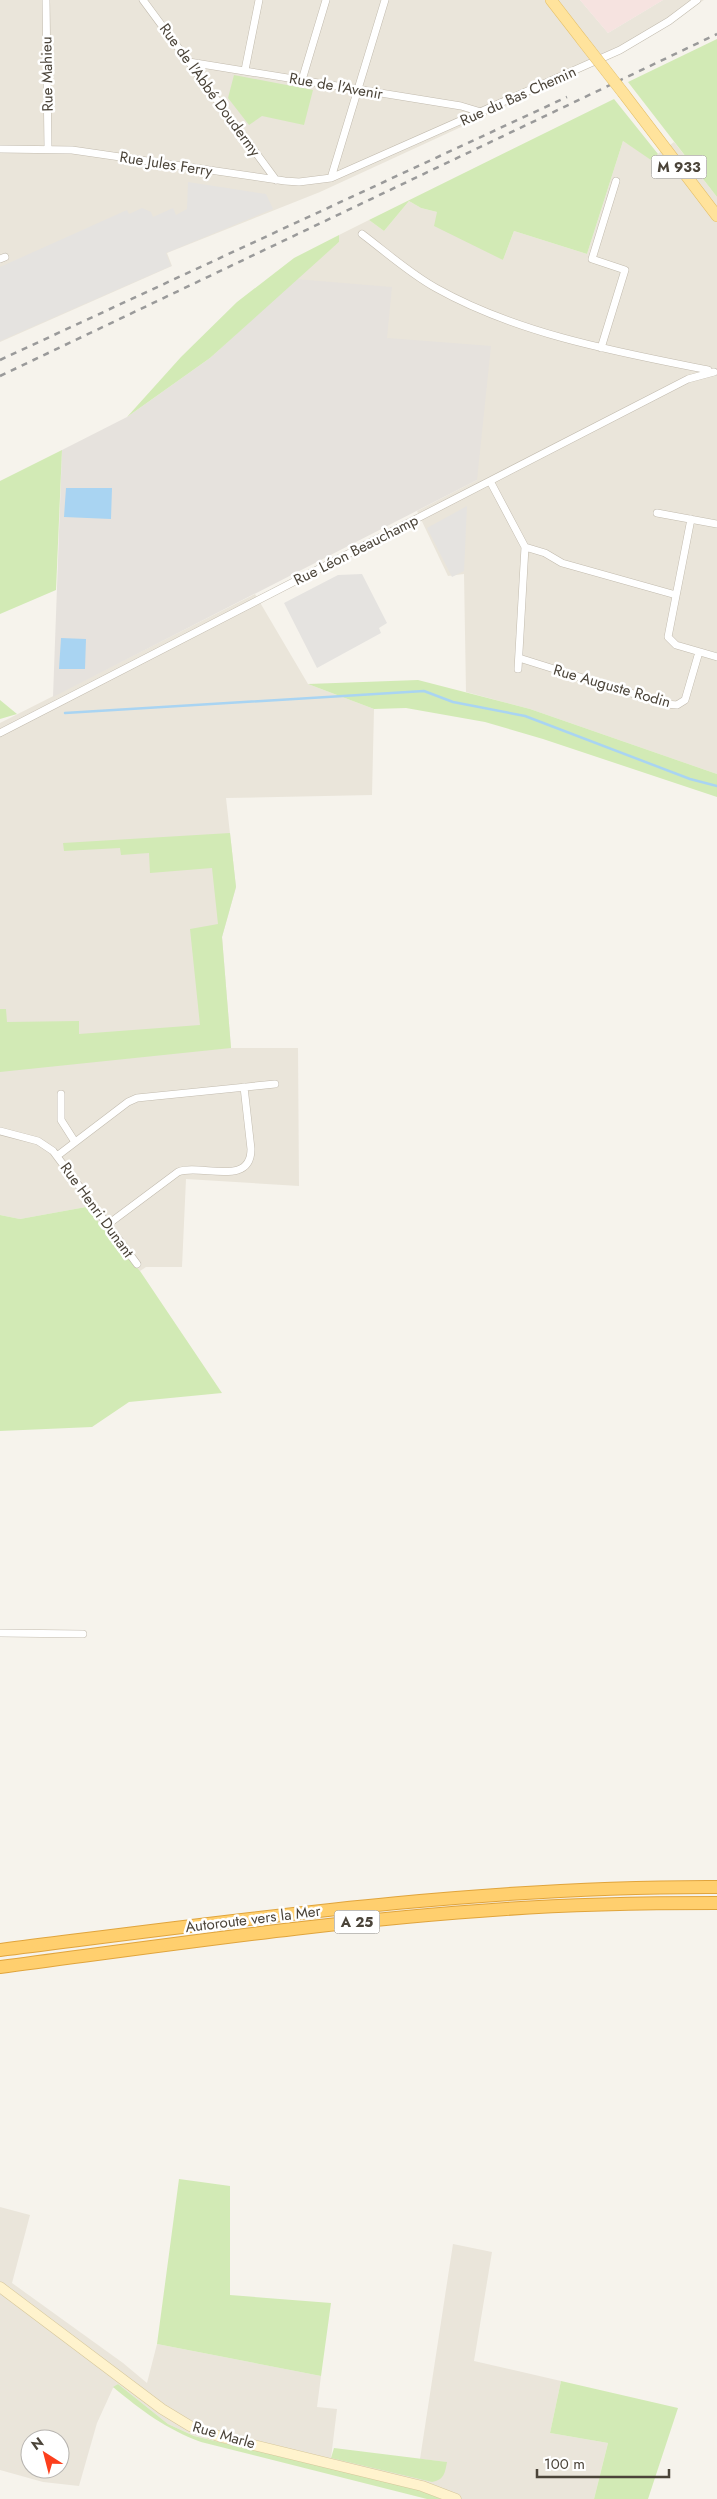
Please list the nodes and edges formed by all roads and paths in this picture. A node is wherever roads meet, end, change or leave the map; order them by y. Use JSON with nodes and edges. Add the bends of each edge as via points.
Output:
{"nodes":[{"id":1,"x":46,"y":0,"type":"edge"},
{"id":2,"x":143,"y":0,"type":"edge"},
{"id":3,"x":259,"y":0,"type":"edge"},
{"id":4,"x":326,"y":0,"type":"edge"},
{"id":5,"x":385,"y":0,"type":"edge"},
{"id":6,"x":551,"y":0,"type":"edge"},
{"id":7,"x":697,"y":0,"type":"edge"},
{"id":8,"x":189,"y":62,"type":"junction"},
{"id":9,"x":245,"y":70,"type":"junction"},
{"id":10,"x":302,"y":80,"type":"junction"},
{"id":11,"x":358,"y":90,"type":"junction"},
{"id":12,"x":481,"y":112,"type":"junction"},
{"id":13,"x":48,"y":148,"type":"junction"},
{"id":14,"x":0,"y":149,"type":"edge"},
{"id":15,"x":331,"y":178,"type":"junction"},
{"id":16,"x":276,"y":180,"type":"junction"},
{"id":17,"x":616,"y":180,"type":"dead end"},
{"id":18,"x":717,"y":216,"type":"edge"},
{"id":19,"x":362,"y":234,"type":"dead end"},
{"id":20,"x":600,"y":348,"type":"junction"},
{"id":21,"x":716,"y":372,"type":"edge"},
{"id":22,"x":490,"y":482,"type":"junction"},
{"id":23,"x":657,"y":513,"type":"dead end"},
{"id":24,"x":691,"y":519,"type":"junction"},
{"id":25,"x":717,"y":524,"type":"edge"},
{"id":26,"x":525,"y":547,"type":"junction"},
{"id":27,"x":676,"y":595,"type":"junction"},
{"id":28,"x":699,"y":652,"type":"junction"},
{"id":29,"x":717,"y":657,"type":"edge"},
{"id":30,"x":519,"y":658,"type":"junction"},
{"id":31,"x":518,"y":669,"type":"dead end"},
{"id":32,"x":0,"y":733,"type":"edge"},
{"id":33,"x":275,"y":1084,"type":"dead end"},
{"id":34,"x":244,"y":1086,"type":"junction"},
{"id":35,"x":61,"y":1094,"type":"dead end"},
{"id":36,"x":0,"y":1130,"type":"edge"},
{"id":37,"x":75,"y":1142,"type":"junction"},
{"id":38,"x":57,"y":1156,"type":"junction"},
{"id":39,"x":107,"y":1225,"type":"junction"},
{"id":40,"x":137,"y":1264,"type":"dead end"},
{"id":41,"x":0,"y":1633,"type":"edge"},
{"id":42,"x":83,"y":1634,"type":"dead end"},
{"id":43,"x":717,"y":1887,"type":"edge"},
{"id":44,"x":717,"y":1903,"type":"edge"},
{"id":45,"x":0,"y":1950,"type":"edge"},
{"id":46,"x":0,"y":1967,"type":"edge"},
{"id":47,"x":0,"y":2287,"type":"edge"},
{"id":48,"x":456,"y":2499,"type":"edge"}],
"edges":[{"from":1,"to":13,"type":"street","name":"Rue Mahieu"},
{"from":2,"to":8,"type":"street","name":"Rue de l'Abbé Doudermy"},
{"from":3,"to":9,"type":"street"},
{"from":4,"to":10,"type":"street"},
{"from":5,"to":11,"type":"street"},
{"from":6,"to":18,"type":"main road","number":"M 933","bridge":true},
{"from":7,"to":12,"type":"street","name":"Rue du Bas Chemin","via":[[620,50]]},
{"from":8,"to":9,"type":"street","name":"Rue de l'Avenir"},
{"from":8,"to":16,"type":"street","name":"Rue de l'Abbé Doudermy"},
{"from":9,"to":10,"type":"street","name":"Rue de l'Avenir"},
{"from":10,"to":11,"type":"street","name":"Rue de l'Avenir"},
{"from":11,"to":12,"type":"street","name":"Rue de l'Avenir","via":[[462,106]]},
{"from":11,"to":15,"type":"street"},
{"from":12,"to":15,"type":"street","name":"Rue du Bas Chemin"},
{"from":13,"to":14,"type":"street","name":"Rue Jules Ferry"},
{"from":13,"to":16,"type":"street","name":"Rue Jules Ferry"},
{"from":15,"to":16,"type":"street","name":"Rue Jules Ferry","via":[[299,182]]},
{"from":17,"to":20,"type":"street","via":[[592,259],[626,270]]},
{"from":19,"to":20,"type":"street","via":[[445,293],[538,330]]},
{"from":20,"to":21,"type":"street"},
{"from":21,"to":22,"type":"street","name":"Rue Léon Beauchamp","via":[[688,379]]},
{"from":22,"to":26,"type":"street"},
{"from":22,"to":32,"type":"street","name":"Rue Léon Beauchamp"},
{"from":23,"to":24,"type":"street"},
{"from":24,"to":25,"type":"street"},
{"from":24,"to":27,"type":"street"},
{"from":26,"to":27,"type":"street","via":[[562,563]]},
{"from":26,"to":30,"type":"street"},
{"from":27,"to":28,"type":"street","via":[[668,634],[670,641]]},
{"from":28,"to":29,"type":"street"},
{"from":28,"to":30,"type":"street","name":"Rue Auguste Rodin","via":[[686,700],[677,705]]},
{"from":30,"to":31,"type":"street"},
{"from":33,"to":34,"type":"street"},
{"from":34,"to":37,"type":"street","via":[[137,1098]]},
{"from":34,"to":39,"type":"street","via":[[251,1149],[246,1166],[234,1172],[191,1169],[178,1172]]},
{"from":35,"to":37,"type":"street","via":[[61,1120]]},
{"from":36,"to":38,"type":"street","name":"Rue Henri Dunant","via":[[38,1141]]},
{"from":37,"to":38,"type":"street"},
{"from":38,"to":39,"type":"street","name":"Rue Henri Dunant"},
{"from":39,"to":40,"type":"street","name":"Rue Henri Dunant"},
{"from":41,"to":42,"type":"street"},
{"from":43,"to":45,"type":"highway","name":"Autoroute vers la Mer","number":"A 25","via":[[554,1890],[413,1901]]},
{"from":44,"to":46,"type":"highway","number":"A 25","via":[[577,1905],[439,1914]]},
{"from":47,"to":48,"type":"main road","name":"Rue Marle","via":[[190,2426],[221,2437],[422,2486]]}]}
